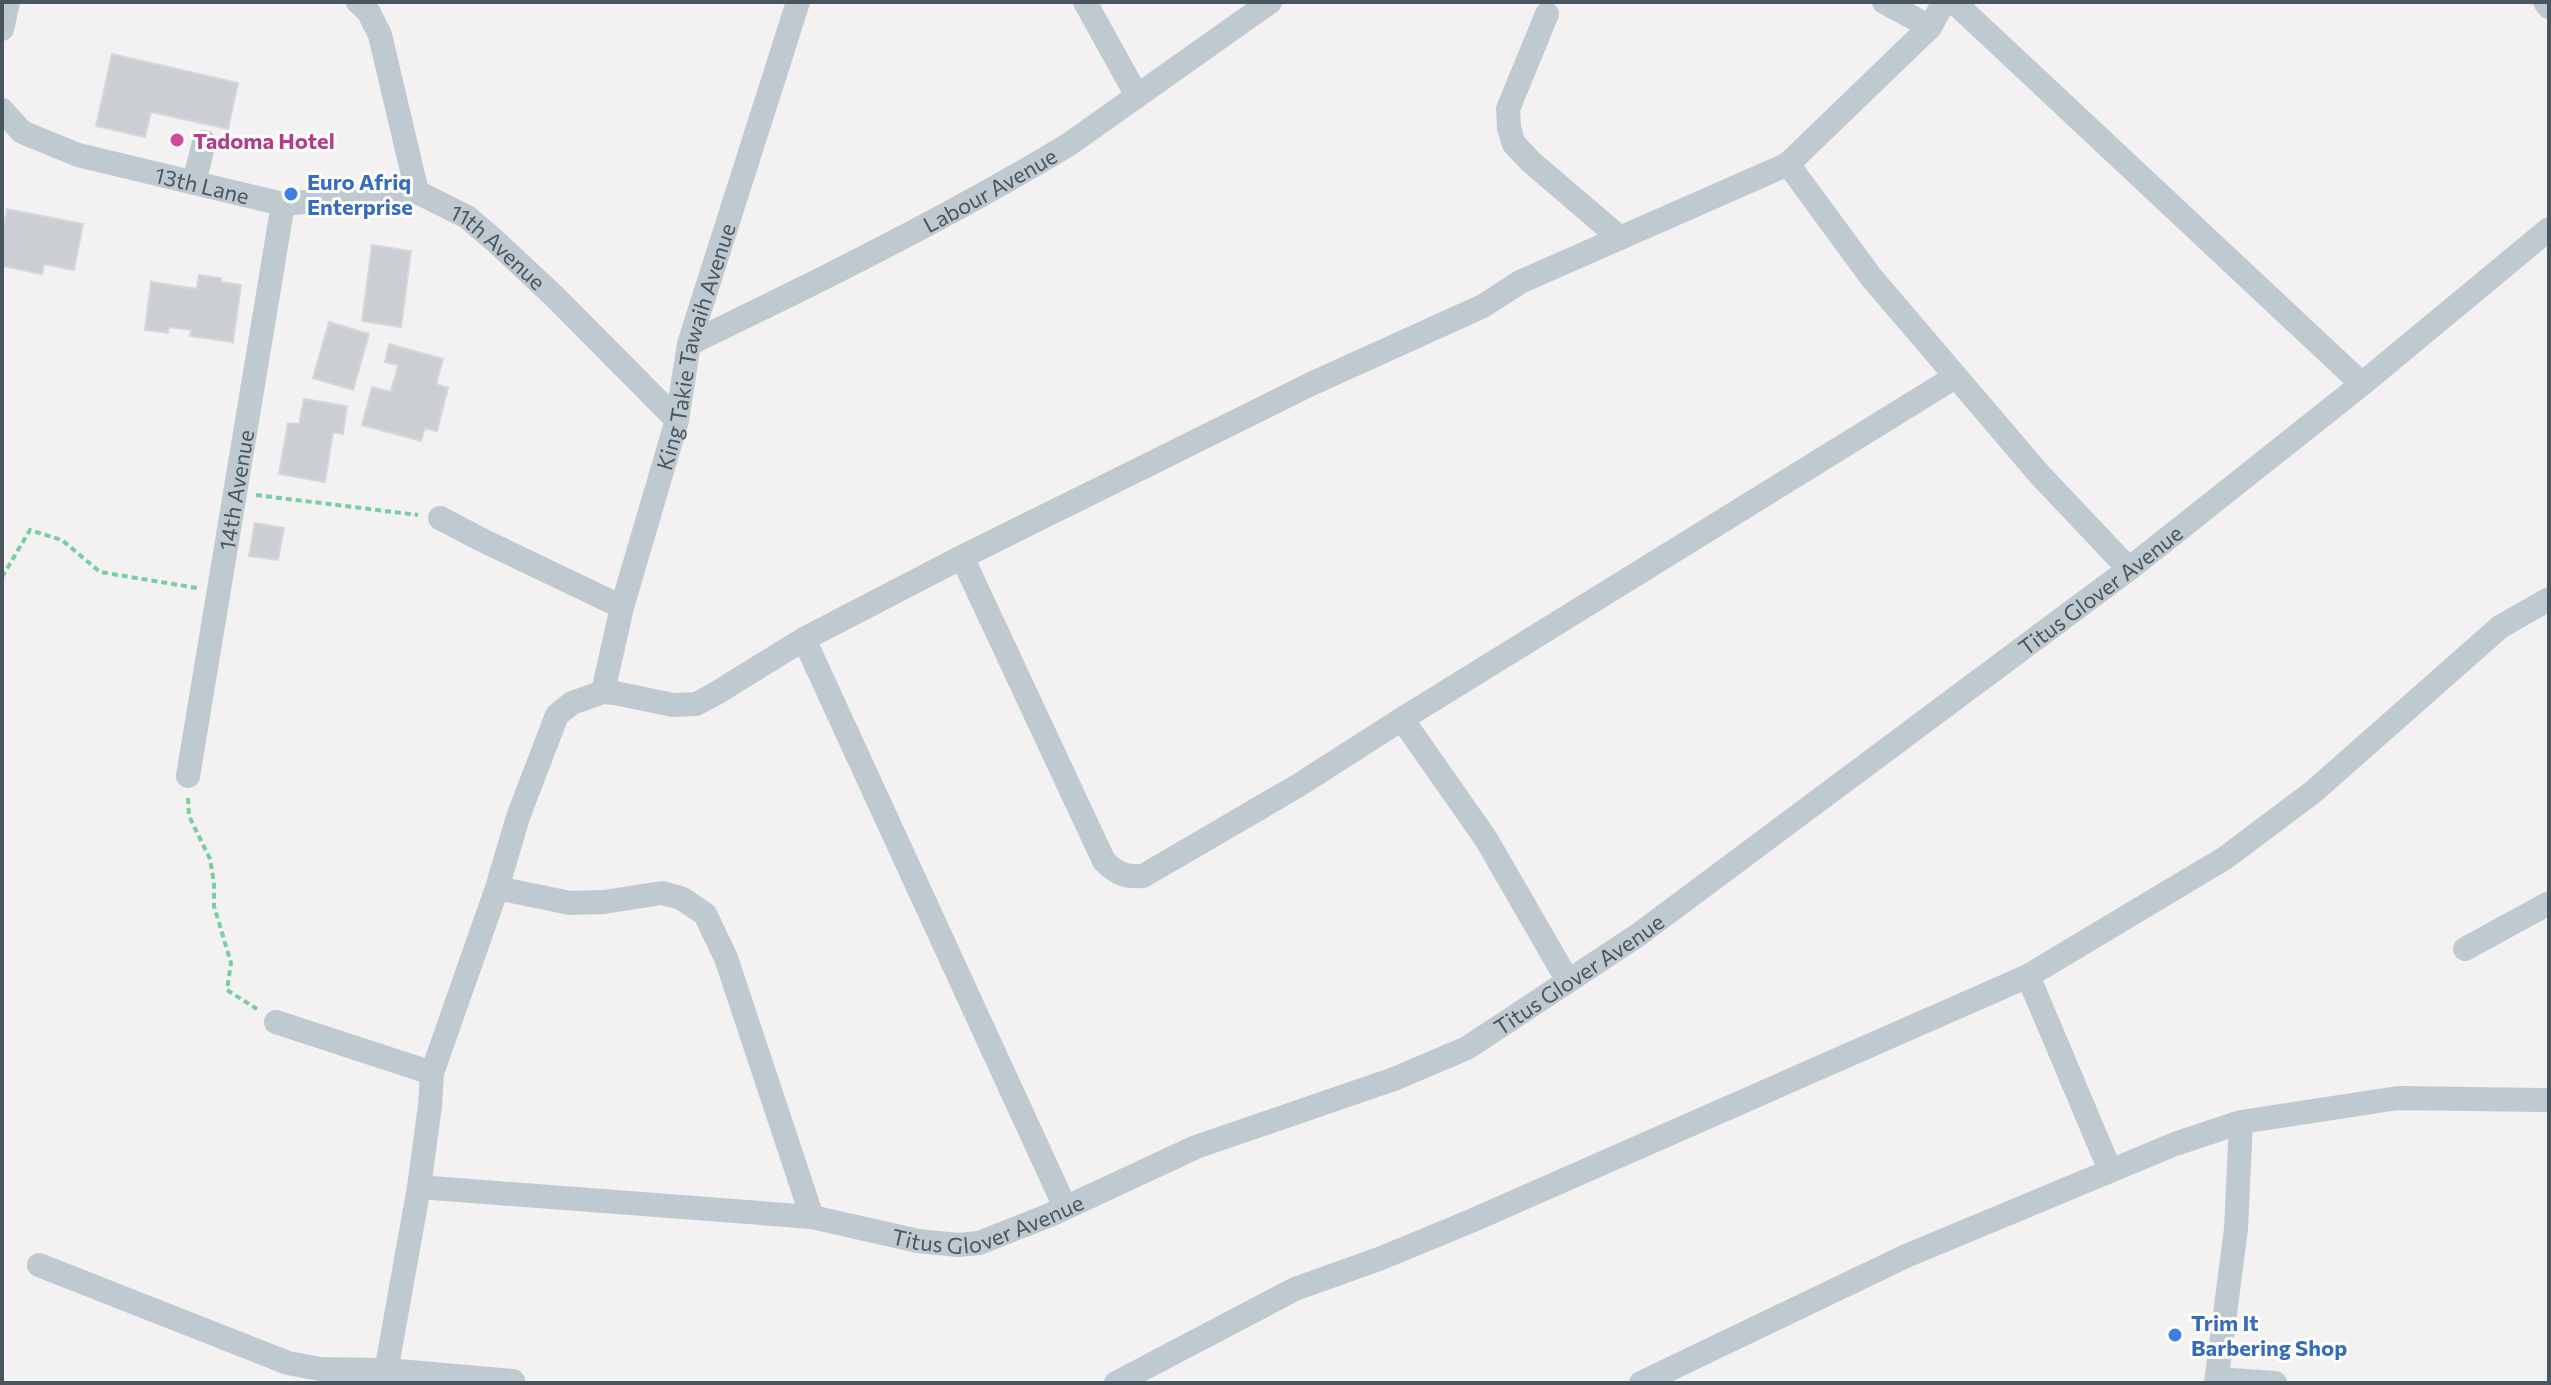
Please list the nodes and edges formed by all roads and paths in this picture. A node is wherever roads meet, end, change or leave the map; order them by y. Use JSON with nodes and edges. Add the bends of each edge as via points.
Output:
{"nodes":[{"id":1,"x":8,"y":2,"type":"edge"},
{"id":2,"x":358,"y":2,"type":"edge"},
{"id":3,"x":798,"y":2,"type":"edge"},
{"id":4,"x":1085,"y":2,"type":"edge"},
{"id":5,"x":1270,"y":2,"type":"edge"},
{"id":6,"x":1884,"y":2,"type":"edge"},
{"id":7,"x":1944,"y":2,"type":"edge"},
{"id":8,"x":1954,"y":2,"type":"edge"},
{"id":9,"x":2545,"y":2,"type":"edge"},
{"id":10,"x":2549,"y":7,"type":"edge"},
{"id":11,"x":1547,"y":14,"type":"dead end"},
{"id":12,"x":1930,"y":27,"type":"junction"},
{"id":13,"x":2,"y":29,"type":"edge"},
{"id":14,"x":1137,"y":96,"type":"junction"},
{"id":15,"x":2,"y":110,"type":"edge"},
{"id":16,"x":204,"y":142,"type":"dead end"},
{"id":17,"x":1788,"y":164,"type":"junction"},
{"id":18,"x":194,"y":183,"type":"junction"},
{"id":19,"x":417,"y":192,"type":"junction"},
{"id":20,"x":283,"y":204,"type":"junction"},
{"id":21,"x":2549,"y":229,"type":"edge"},
{"id":22,"x":1620,"y":238,"type":"junction"},
{"id":23,"x":689,"y":344,"type":"junction"},
{"id":24,"x":1955,"y":377,"type":"junction"},
{"id":25,"x":2362,"y":384,"type":"junction"},
{"id":26,"x":677,"y":420,"type":"junction"},
{"id":27,"x":236,"y":493,"type":"junction"},
{"id":28,"x":440,"y":518,"type":"joint"},
{"id":29,"x":962,"y":557,"type":"junction"},
{"id":30,"x":2129,"y":569,"type":"junction"},
{"id":31,"x":2,"y":577,"type":"edge"},
{"id":32,"x":219,"y":591,"type":"junction"},
{"id":33,"x":2549,"y":599,"type":"edge"},
{"id":34,"x":622,"y":607,"type":"junction"},
{"id":35,"x":804,"y":639,"type":"junction"},
{"id":36,"x":603,"y":692,"type":"junction"},
{"id":37,"x":1402,"y":719,"type":"junction"},
{"id":38,"x":188,"y":776,"type":"joint"},
{"id":39,"x":497,"y":888,"type":"junction"},
{"id":40,"x":2549,"y":903,"type":"edge"},
{"id":41,"x":2465,"y":949,"type":"dead end"},
{"id":42,"x":2028,"y":976,"type":"junction"},
{"id":43,"x":1568,"y":981,"type":"junction"},
{"id":44,"x":276,"y":1022,"type":"joint"},
{"id":45,"x":432,"y":1073,"type":"junction"},
{"id":46,"x":2549,"y":1100,"type":"edge"},
{"id":47,"x":2241,"y":1122,"type":"junction"},
{"id":48,"x":2110,"y":1170,"type":"junction"},
{"id":49,"x":419,"y":1187,"type":"junction"},
{"id":50,"x":1065,"y":1207,"type":"junction"},
{"id":51,"x":812,"y":1217,"type":"junction"},
{"id":52,"x":39,"y":1265,"type":"dead end"},
{"id":53,"x":386,"y":1377,"type":"edge"},
{"id":54,"x":1132,"y":1380,"type":"edge"},
{"id":55,"x":513,"y":1381,"type":"dead end"},
{"id":56,"x":2217,"y":1381,"type":"edge"},
{"id":57,"x":1641,"y":1383,"type":"edge"},
{"id":58,"x":2275,"y":1383,"type":"edge"}],
"edges":[{"from":1,"to":13,"type":"street"},
{"from":2,"to":19,"type":"street","via":[[380,35]]},
{"from":3,"to":23,"type":"street","name":"King Takie Tawaih Avenue"},
{"from":4,"to":14,"type":"street"},
{"from":5,"to":14,"type":"street","name":"Labour Avenue"},
{"from":6,"to":12,"type":"street"},
{"from":7,"to":12,"type":"street"},
{"from":8,"to":25,"type":"street"},
{"from":9,"to":10,"type":"street"},
{"from":11,"to":22,"type":"street","via":[[1508,109],[1514,144]]},
{"from":12,"to":17,"type":"street"},
{"from":14,"to":23,"type":"street","name":"Labour Avenue","via":[[1068,145],[875,254]]},
{"from":15,"to":18,"type":"street","name":"13th Lane","via":[[22,132],[78,155]]},
{"from":16,"to":18,"type":"street"},
{"from":17,"to":22,"type":"street"},
{"from":17,"to":24,"type":"street","via":[[1871,277]]},
{"from":18,"to":20,"type":"street","name":"13th Lane"},
{"from":19,"to":20,"type":"street","name":"13th Lane"},
{"from":19,"to":26,"type":"street","name":"11th Avenue","via":[[467,217],[494,240]]},
{"from":20,"to":27,"type":"street","name":"14th Avenue"},
{"from":21,"to":25,"type":"street","name":"Titus Glover Avenue"},
{"from":22,"to":29,"type":"street","via":[[1520,282],[1483,306],[1311,384]]},
{"from":23,"to":26,"type":"street","name":"King Takie Tawaih Avenue"},
{"from":24,"to":30,"type":"street"},
{"from":24,"to":37,"type":"street"},
{"from":25,"to":30,"type":"street","name":"Titus Glover Avenue"},
{"from":26,"to":34,"type":"street","name":"King Takie Tawaih Avenue"},
{"from":27,"to":28,"type":"path"},
{"from":27,"to":32,"type":"street","name":"14th Avenue"},
{"from":28,"to":34,"type":"street"},
{"from":29,"to":35,"type":"street"},
{"from":29,"to":37,"type":"street","via":[[1104,861],[1117,873],[1143,876],[1158,868]]},
{"from":30,"to":43,"type":"street","name":"Titus Glover Avenue","via":[[1638,935]]},
{"from":31,"to":32,"type":"path","via":[[30,530],[62,540],[100,572]]},
{"from":32,"to":38,"type":"street","name":"14th Avenue"},
{"from":33,"to":42,"type":"street","via":[[2500,627],[2313,792],[2225,858]]},
{"from":34,"to":36,"type":"street","name":"King Takie Tawaih Avenue"},
{"from":35,"to":36,"type":"street","via":[[696,704]]},
{"from":35,"to":50,"type":"street"},
{"from":36,"to":39,"type":"street","via":[[572,703],[557,715]]},
{"from":37,"to":43,"type":"street","via":[[1486,839]]},
{"from":38,"to":44,"type":"path","via":[[189,816],[210,859],[216,917],[231,963],[227,990]]},
{"from":39,"to":45,"type":"street"},
{"from":39,"to":51,"type":"street","via":[[570,903],[662,893],[705,914],[726,958]]},
{"from":40,"to":41,"type":"street"},
{"from":42,"to":48,"type":"street"},
{"from":42,"to":54,"type":"street","via":[[1471,1221],[1295,1289]]},
{"from":43,"to":50,"type":"street","name":"Titus Glover Avenue","via":[[1467,1048],[1394,1079],[1196,1147]]},
{"from":44,"to":45,"type":"street"},
{"from":45,"to":49,"type":"street"},
{"from":46,"to":47,"type":"street","via":[[2398,1098]]},
{"from":47,"to":48,"type":"street"},
{"from":47,"to":56,"type":"street","via":[[2236,1229]]},
{"from":48,"to":57,"type":"street","via":[[1906,1256]]},
{"from":49,"to":51,"type":"street","name":"Titus Glover Avenue"},
{"from":49,"to":53,"type":"street"},
{"from":50,"to":51,"type":"street","name":"Titus Glover Avenue","via":[[979,1243],[958,1245]]},
{"from":52,"to":53,"type":"street","via":[[288,1363]]},
{"from":53,"to":55,"type":"street"},
{"from":56,"to":58,"type":"street"}]}
